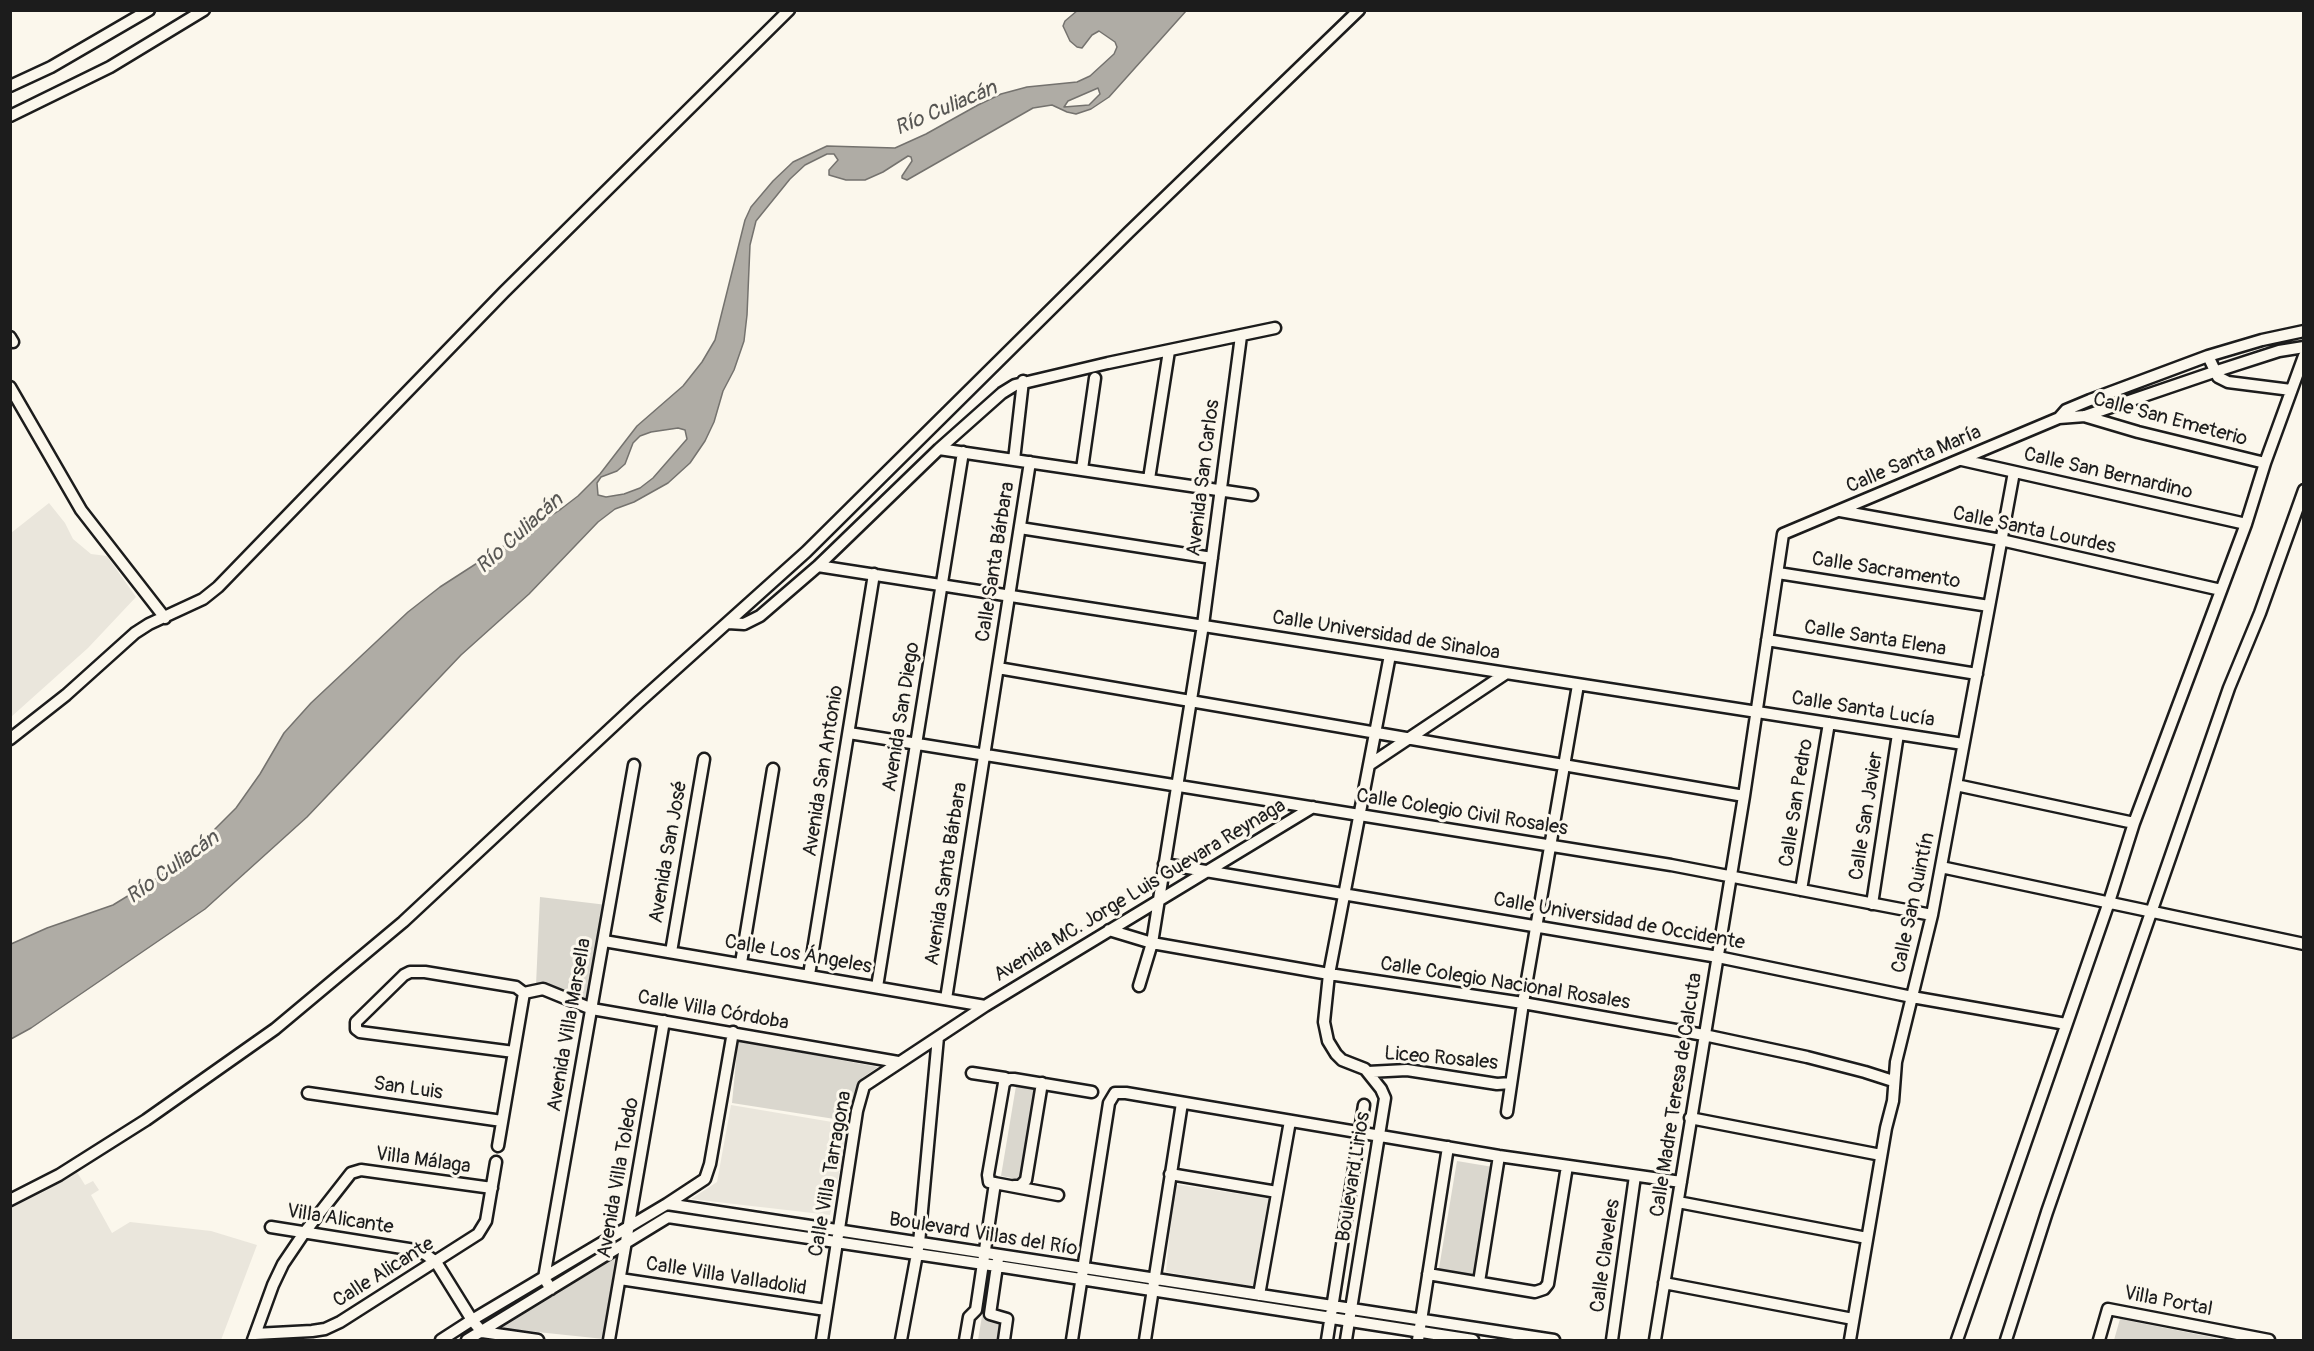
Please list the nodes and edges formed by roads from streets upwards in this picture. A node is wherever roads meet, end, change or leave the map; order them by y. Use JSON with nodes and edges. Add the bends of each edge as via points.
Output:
{"nodes":[{"id":1,"x":149,"y":10,"type":"edge"},
{"id":2,"x":204,"y":10,"type":"edge"},
{"id":3,"x":789,"y":10,"type":"edge"},
{"id":4,"x":1359,"y":10,"type":"edge"},
{"id":5,"x":10,"y":86,"type":"edge"},
{"id":6,"x":10,"y":116,"type":"edge"},
{"id":7,"x":1275,"y":328,"type":"dead end"},
{"id":8,"x":2304,"y":332,"type":"edge"},
{"id":9,"x":1241,"y":336,"type":"junction"},
{"id":10,"x":2304,"y":347,"type":"edge"},
{"id":11,"x":1169,"y":351,"type":"junction"},
{"id":12,"x":2208,"y":356,"type":"junction"},
{"id":13,"x":2304,"y":356,"type":"edge"},
{"id":14,"x":2214,"y":372,"type":"junction"},
{"id":15,"x":1095,"y":378,"type":"dead end"},
{"id":16,"x":1023,"y":381,"type":"junction"},
{"id":17,"x":10,"y":387,"type":"edge"},
{"id":18,"x":2291,"y":390,"type":"junction"},
{"id":19,"x":2062,"y":414,"type":"junction"},
{"id":20,"x":2085,"y":416,"type":"junction"},
{"id":21,"x":939,"y":449,"type":"junction"},
{"id":22,"x":963,"y":452,"type":"junction"},
{"id":23,"x":1014,"y":460,"type":"junction"},
{"id":24,"x":1962,"y":460,"type":"junction"},
{"id":25,"x":1030,"y":462,"type":"junction"},
{"id":26,"x":2265,"y":463,"type":"junction"},
{"id":27,"x":1082,"y":469,"type":"junction"},
{"id":28,"x":2014,"y":472,"type":"junction"},
{"id":29,"x":1149,"y":479,"type":"junction"},
{"id":30,"x":1221,"y":490,"type":"junction"},
{"id":31,"x":2304,"y":490,"type":"edge"},
{"id":32,"x":1252,"y":495,"type":"dead end"},
{"id":33,"x":1839,"y":511,"type":"junction"},
{"id":34,"x":2246,"y":524,"type":"junction"},
{"id":35,"x":1020,"y":528,"type":"junction"},
{"id":36,"x":1783,"y":534,"type":"joint"},
{"id":37,"x":2001,"y":540,"type":"junction"},
{"id":38,"x":1212,"y":558,"type":"junction"},
{"id":39,"x":818,"y":566,"type":"junction"},
{"id":40,"x":1778,"y":573,"type":"junction"},
{"id":41,"x":874,"y":574,"type":"junction"},
{"id":42,"x":941,"y":584,"type":"junction"},
{"id":43,"x":2221,"y":590,"type":"junction"},
{"id":44,"x":1010,"y":594,"type":"junction"},
{"id":45,"x":1989,"y":606,"type":"junction"},
{"id":46,"x":165,"y":618,"type":"junction"},
{"id":47,"x":728,"y":623,"type":"junction"},
{"id":48,"x":1203,"y":625,"type":"junction"},
{"id":49,"x":1767,"y":640,"type":"junction"},
{"id":50,"x":1390,"y":655,"type":"junction"},
{"id":51,"x":998,"y":668,"type":"junction"},
{"id":52,"x":1505,"y":674,"type":"junction"},
{"id":53,"x":1977,"y":674,"type":"junction"},
{"id":54,"x":1578,"y":685,"type":"junction"},
{"id":55,"x":1191,"y":701,"type":"junction"},
{"id":56,"x":1756,"y":712,"type":"junction"},
{"id":57,"x":1829,"y":723,"type":"junction"},
{"id":58,"x":849,"y":733,"type":"junction"},
{"id":59,"x":1376,"y":733,"type":"junction"},
{"id":60,"x":1898,"y":734,"type":"junction"},
{"id":61,"x":1410,"y":738,"type":"junction"},
{"id":62,"x":10,"y":739,"type":"edge"},
{"id":63,"x":916,"y":743,"type":"junction"},
{"id":64,"x":1963,"y":744,"type":"junction"},
{"id":65,"x":984,"y":754,"type":"junction"},
{"id":66,"x":704,"y":759,"type":"dead end"},
{"id":67,"x":634,"y":765,"type":"dead end"},
{"id":68,"x":1370,"y":765,"type":"junction"},
{"id":69,"x":1564,"y":765,"type":"junction"},
{"id":70,"x":773,"y":769,"type":"dead end"},
{"id":71,"x":1177,"y":785,"type":"junction"},
{"id":72,"x":1956,"y":785,"type":"junction"},
{"id":73,"x":1744,"y":796,"type":"junction"},
{"id":74,"x":1313,"y":807,"type":"junction"},
{"id":75,"x":1360,"y":815,"type":"junction"},
{"id":76,"x":2134,"y":823,"type":"junction"},
{"id":77,"x":1550,"y":846,"type":"junction"},
{"id":78,"x":1164,"y":864,"type":"junction"},
{"id":79,"x":1941,"y":867,"type":"junction"},
{"id":80,"x":1209,"y":872,"type":"junction"},
{"id":81,"x":1730,"y":876,"type":"junction"},
{"id":82,"x":1801,"y":890,"type":"junction"},
{"id":83,"x":1345,"y":894,"type":"junction"},
{"id":84,"x":1159,"y":899,"type":"junction"},
{"id":85,"x":2109,"y":902,"type":"junction"},
{"id":86,"x":1872,"y":904,"type":"junction"},
{"id":87,"x":2151,"y":913,"type":"junction"},
{"id":88,"x":1932,"y":915,"type":"junction"},
{"id":89,"x":1536,"y":926,"type":"junction"},
{"id":90,"x":1109,"y":930,"type":"junction"},
{"id":91,"x":604,"y":941,"type":"junction"},
{"id":92,"x":1152,"y":944,"type":"junction"},
{"id":93,"x":2304,"y":944,"type":"edge"},
{"id":94,"x":671,"y":952,"type":"junction"},
{"id":95,"x":1718,"y":957,"type":"junction"},
{"id":96,"x":741,"y":963,"type":"junction"},
{"id":97,"x":1329,"y":974,"type":"junction"},
{"id":98,"x":809,"y":975,"type":"junction"},
{"id":99,"x":1139,"y":986,"type":"dead end"},
{"id":100,"x":877,"y":987,"type":"junction"},
{"id":101,"x":524,"y":993,"type":"junction"},
{"id":102,"x":1912,"y":996,"type":"junction"},
{"id":103,"x":946,"y":999,"type":"junction"},
{"id":104,"x":1523,"y":1003,"type":"junction"},
{"id":105,"x":985,"y":1006,"type":"junction"},
{"id":106,"x":591,"y":1009,"type":"junction"},
{"id":107,"x":664,"y":1021,"type":"junction"},
{"id":108,"x":2066,"y":1024,"type":"junction"},
{"id":109,"x":733,"y":1032,"type":"junction"},
{"id":110,"x":1704,"y":1035,"type":"junction"},
{"id":111,"x":938,"y":1037,"type":"junction"},
{"id":112,"x":514,"y":1052,"type":"junction"},
{"id":113,"x":898,"y":1062,"type":"junction"},
{"id":114,"x":972,"y":1072,"type":"dead end"},
{"id":115,"x":1368,"y":1072,"type":"junction"},
{"id":116,"x":1893,"y":1081,"type":"junction"},
{"id":117,"x":1042,"y":1083,"type":"junction"},
{"id":118,"x":1511,"y":1083,"type":"junction"},
{"id":119,"x":1005,"y":1084,"type":"junction"},
{"id":120,"x":1092,"y":1092,"type":"dead end"},
{"id":121,"x":308,"y":1093,"type":"dead end"},
{"id":122,"x":1182,"y":1103,"type":"junction"},
{"id":123,"x":1364,"y":1105,"type":"dead end"},
{"id":124,"x":1507,"y":1112,"type":"dead end"},
{"id":125,"x":1690,"y":1118,"type":"junction"},
{"id":126,"x":502,"y":1121,"type":"junction"},
{"id":127,"x":1290,"y":1121,"type":"junction"},
{"id":128,"x":1360,"y":1132,"type":"junction"},
{"id":129,"x":1379,"y":1135,"type":"junction"},
{"id":130,"x":498,"y":1146,"type":"dead end"},
{"id":131,"x":1448,"y":1147,"type":"junction"},
{"id":132,"x":1881,"y":1155,"type":"junction"},
{"id":133,"x":1499,"y":1156,"type":"junction"},
{"id":134,"x":496,"y":1162,"type":"dead end"},
{"id":135,"x":1567,"y":1166,"type":"junction"},
{"id":136,"x":1170,"y":1174,"type":"junction"},
{"id":137,"x":1635,"y":1176,"type":"junction"},
{"id":138,"x":1681,"y":1182,"type":"junction"},
{"id":139,"x":995,"y":1183,"type":"junction"},
{"id":140,"x":1014,"y":1186,"type":"junction"},
{"id":141,"x":492,"y":1188,"type":"junction"},
{"id":142,"x":1277,"y":1192,"type":"junction"},
{"id":143,"x":1058,"y":1195,"type":"dead end"},
{"id":144,"x":10,"y":1200,"type":"edge"},
{"id":145,"x":1678,"y":1202,"type":"junction"},
{"id":146,"x":667,"y":1204,"type":"junction"},
{"id":147,"x":271,"y":1227,"type":"dead end"},
{"id":148,"x":628,"y":1228,"type":"junction"},
{"id":149,"x":304,"y":1233,"type":"junction"},
{"id":150,"x":838,"y":1236,"type":"junction"},
{"id":151,"x":1867,"y":1238,"type":"junction"},
{"id":152,"x":625,"y":1243,"type":"junction"},
{"id":153,"x":918,"y":1248,"type":"junction"},
{"id":154,"x":984,"y":1258,"type":"junction"},
{"id":155,"x":998,"y":1260,"type":"junction"},
{"id":156,"x":436,"y":1262,"type":"junction"},
{"id":157,"x":1081,"y":1274,"type":"junction"},
{"id":158,"x":1428,"y":1274,"type":"junction"},
{"id":159,"x":544,"y":1278,"type":"junction"},
{"id":160,"x":620,"y":1279,"type":"junction"},
{"id":161,"x":1479,"y":1282,"type":"junction"},
{"id":162,"x":1664,"y":1283,"type":"junction"},
{"id":163,"x":1153,"y":1284,"type":"junction"},
{"id":164,"x":551,"y":1289,"type":"junction"},
{"id":165,"x":1259,"y":1295,"type":"junction"},
{"id":166,"x":1332,"y":1306,"type":"junction"},
{"id":167,"x":1351,"y":1309,"type":"junction"},
{"id":168,"x":826,"y":1310,"type":"junction"},
{"id":169,"x":1330,"y":1319,"type":"junction"},
{"id":170,"x":1853,"y":1319,"type":"junction"},
{"id":171,"x":471,"y":1320,"type":"junction"},
{"id":172,"x":1421,"y":1320,"type":"junction"},
{"id":173,"x":1349,"y":1322,"type":"junction"},
{"id":174,"x":482,"y":1332,"type":"junction"},
{"id":175,"x":1418,"y":1336,"type":"edge"},
{"id":176,"x":2221,"y":1336,"type":"edge"},
{"id":177,"x":254,"y":1337,"type":"edge"},
{"id":178,"x":441,"y":1341,"type":"edge"},
{"id":179,"x":467,"y":1341,"type":"edge"},
{"id":180,"x":538,"y":1341,"type":"edge"},
{"id":181,"x":609,"y":1341,"type":"edge"},
{"id":182,"x":822,"y":1341,"type":"edge"},
{"id":183,"x":901,"y":1341,"type":"edge"},
{"id":184,"x":965,"y":1341,"type":"edge"},
{"id":185,"x":1004,"y":1341,"type":"edge"},
{"id":186,"x":1072,"y":1341,"type":"edge"},
{"id":187,"x":1144,"y":1341,"type":"edge"},
{"id":188,"x":1327,"y":1341,"type":"edge"},
{"id":189,"x":1346,"y":1341,"type":"edge"},
{"id":190,"x":1473,"y":1341,"type":"edge"},
{"id":191,"x":1554,"y":1341,"type":"edge"},
{"id":192,"x":1612,"y":1341,"type":"edge"},
{"id":193,"x":1655,"y":1341,"type":"edge"},
{"id":194,"x":1850,"y":1341,"type":"edge"},
{"id":195,"x":1958,"y":1341,"type":"edge"},
{"id":196,"x":2006,"y":1341,"type":"edge"},
{"id":197,"x":2099,"y":1341,"type":"edge"},
{"id":198,"x":2268,"y":1341,"type":"edge"}],
"edges":[{"from":1,"to":5,"type":"street"},
{"from":2,"to":6,"type":"street","via":[[118,63]]},
{"from":3,"to":46,"type":"street","via":[[504,292],[218,587]]},
{"from":4,"to":47,"type":"street","via":[[806,552]]},
{"from":7,"to":9,"type":"street"},
{"from":8,"to":12,"type":"street","name":"Calle Santa María"},
{"from":9,"to":11,"type":"street"},
{"from":9,"to":30,"type":"street","name":"Avenida San Carlos"},
{"from":10,"to":14,"type":"street"},
{"from":11,"to":16,"type":"street"},
{"from":11,"to":29,"type":"street"},
{"from":12,"to":14,"type":"street"},
{"from":12,"to":19,"type":"street","name":"Calle Santa María"},
{"from":13,"to":18,"type":"street"},
{"from":14,"to":18,"type":"street","via":[[2228,382]]},
{"from":14,"to":20,"type":"street"},
{"from":15,"to":27,"type":"street"},
{"from":16,"to":21,"type":"street","via":[[1002,393]]},
{"from":16,"to":23,"type":"street"},
{"from":17,"to":46,"type":"street","via":[[81,510]]},
{"from":18,"to":26,"type":"street"},
{"from":19,"to":20,"type":"street","name":"Calle San Emeterio"},
{"from":19,"to":24,"type":"street","name":"Calle Santa María"},
{"from":20,"to":26,"type":"street","name":"Calle San Emeterio"},
{"from":21,"to":22,"type":"street","name":"Calle Santa Bárbara"},
{"from":21,"to":39,"type":"street"},
{"from":22,"to":23,"type":"street","name":"Calle Santa Bárbara"},
{"from":22,"to":42,"type":"street","name":"Avenida San Diego"},
{"from":23,"to":25,"type":"street","name":"Calle Santa Bárbara"},
{"from":24,"to":28,"type":"street","name":"Calle San Bernardino"},
{"from":24,"to":33,"type":"street","name":"Calle Santa María"},
{"from":25,"to":27,"type":"street","name":"Calle Santa Bárbara"},
{"from":25,"to":35,"type":"street","name":"Calle Santa Bárbara"},
{"from":26,"to":34,"type":"street"},
{"from":27,"to":29,"type":"street","name":"Calle Santa Bárbara"},
{"from":28,"to":34,"type":"street","name":"Calle San Bernardino"},
{"from":28,"to":37,"type":"street","name":"Calle San Quintín"},
{"from":29,"to":30,"type":"street","name":"Calle Santa Bárbara"},
{"from":30,"to":32,"type":"street","name":"Calle Santa Bárbara"},
{"from":30,"to":38,"type":"street","name":"Avenida San Carlos"},
{"from":31,"to":87,"type":"street","via":[[2229,688]]},
{"from":33,"to":36,"type":"street","name":"Calle Santa María"},
{"from":33,"to":37,"type":"street","name":"Calle Santa Lourdes"},
{"from":34,"to":43,"type":"street"},
{"from":35,"to":38,"type":"street"},
{"from":35,"to":44,"type":"street","name":"Calle Santa Bárbara"},
{"from":36,"to":40,"type":"street","name":"Calle Madre Teresa de Calcuta"},
{"from":37,"to":43,"type":"street","name":"Calle Santa Lourdes"},
{"from":37,"to":45,"type":"street","name":"Calle San Quintín"},
{"from":38,"to":48,"type":"street","name":"Avenida San Carlos"},
{"from":39,"to":41,"type":"street","name":"Calle Universidad de Sinaloa"},
{"from":39,"to":47,"type":"street","via":[[756,620]]},
{"from":40,"to":45,"type":"street","name":"Calle Sacramento"},
{"from":40,"to":49,"type":"street","name":"Calle Madre Teresa de Calcuta"},
{"from":41,"to":42,"type":"street","name":"Calle Universidad de Sinaloa"},
{"from":41,"to":58,"type":"street","name":"Avenida San Antonio"},
{"from":42,"to":44,"type":"street","name":"Calle Universidad de Sinaloa"},
{"from":42,"to":63,"type":"street","name":"Avenida San Diego"},
{"from":43,"to":76,"type":"street"},
{"from":44,"to":48,"type":"street","name":"Calle Universidad de Sinaloa"},
{"from":44,"to":51,"type":"street","name":"Calle Santa Bárbara"},
{"from":45,"to":53,"type":"street","name":"Calle San Quintín"},
{"from":46,"to":62,"type":"street","via":[[135,633]]},
{"from":47,"to":144,"type":"street","via":[[403,922],[275,1029],[146,1120],[59,1175]]},
{"from":48,"to":50,"type":"street","name":"Calle Universidad de Sinaloa"},
{"from":48,"to":55,"type":"street","name":"Avenida San Carlos"},
{"from":49,"to":53,"type":"street","name":"Calle Santa Elena"},
{"from":49,"to":56,"type":"street","name":"Calle Madre Teresa de Calcuta"},
{"from":50,"to":52,"type":"street","name":"Calle Universidad de Sinaloa"},
{"from":50,"to":59,"type":"street"},
{"from":51,"to":55,"type":"street"},
{"from":51,"to":65,"type":"street","name":"Calle Santa Bárbara"},
{"from":52,"to":54,"type":"street","name":"Calle Universidad de Sinaloa"},
{"from":52,"to":61,"type":"street"},
{"from":53,"to":64,"type":"street","name":"Calle San Quintín"},
{"from":54,"to":56,"type":"street","name":"Calle Universidad de Sinaloa"},
{"from":54,"to":69,"type":"street"},
{"from":55,"to":59,"type":"street"},
{"from":55,"to":71,"type":"street","name":"Avenida San Carlos"},
{"from":56,"to":57,"type":"street","name":"Calle Santa Lucía"},
{"from":56,"to":73,"type":"street","name":"Calle Madre Teresa de Calcuta"},
{"from":57,"to":60,"type":"street","name":"Calle Santa Lucía"},
{"from":57,"to":82,"type":"street","name":"Calle San Pedro"},
{"from":58,"to":63,"type":"street","name":"Calle Colegio Civil Rosales"},
{"from":58,"to":98,"type":"street","name":"Avenida San Antonio"},
{"from":59,"to":61,"type":"street"},
{"from":59,"to":68,"type":"street"},
{"from":60,"to":64,"type":"street","name":"Calle Santa Lucía"},
{"from":60,"to":86,"type":"street","name":"Calle San Javier"},
{"from":61,"to":68,"type":"street"},
{"from":61,"to":69,"type":"street"},
{"from":63,"to":65,"type":"street","name":"Calle Colegio Civil Rosales"},
{"from":63,"to":100,"type":"street","name":"Avenida San Diego"},
{"from":64,"to":72,"type":"street","name":"Calle San Quintín"},
{"from":65,"to":71,"type":"street","name":"Calle Colegio Civil Rosales"},
{"from":65,"to":103,"type":"street","name":"Avenida Santa Bárbara"},
{"from":66,"to":94,"type":"street","name":"Avenida San José"},
{"from":67,"to":91,"type":"street","name":"Avenida Villa Marsella"},
{"from":68,"to":75,"type":"street"},
{"from":69,"to":73,"type":"street"},
{"from":69,"to":77,"type":"street"},
{"from":70,"to":96,"type":"street"},
{"from":71,"to":74,"type":"street","name":"Calle Colegio Civil Rosales"},
{"from":71,"to":78,"type":"street","name":"Avenida San Carlos"},
{"from":72,"to":76,"type":"street"},
{"from":72,"to":79,"type":"street","name":"Calle San Quintín"},
{"from":73,"to":81,"type":"street","name":"Calle Madre Teresa de Calcuta"},
{"from":74,"to":75,"type":"street","name":"Calle Colegio Civil Rosales"},
{"from":74,"to":80,"type":"street","name":"Avenida MC. Jorge Luis Guevara Reynaga"},
{"from":75,"to":77,"type":"street","name":"Calle Colegio Civil Rosales"},
{"from":75,"to":83,"type":"street"},
{"from":76,"to":85,"type":"street"},
{"from":77,"to":81,"type":"street","name":"Calle Colegio Civil Rosales"},
{"from":77,"to":89,"type":"street"},
{"from":78,"to":80,"type":"street","name":"Calle Universidad de Occidente"},
{"from":78,"to":84,"type":"street","name":"Avenida San Carlos"},
{"from":79,"to":85,"type":"street"},
{"from":79,"to":88,"type":"street","name":"Calle San Quintín"},
{"from":80,"to":83,"type":"street","name":"Calle Universidad de Occidente"},
{"from":80,"to":84,"type":"street","name":"Avenida MC. Jorge Luis Guevara Reynaga"},
{"from":81,"to":82,"type":"street","name":"Calle Colegio Civil Rosales"},
{"from":81,"to":95,"type":"street","name":"Calle Madre Teresa de Calcuta"},
{"from":82,"to":86,"type":"street","name":"Calle Colegio Civil Rosales"},
{"from":83,"to":89,"type":"street","name":"Calle Universidad de Occidente"},
{"from":83,"to":97,"type":"street"},
{"from":84,"to":90,"type":"street","name":"Avenida MC. Jorge Luis Guevara Reynaga"},
{"from":84,"to":92,"type":"street","name":"Avenida San Carlos"},
{"from":85,"to":87,"type":"street"},
{"from":85,"to":108,"type":"street"},
{"from":86,"to":88,"type":"street","name":"Calle Colegio Civil Rosales"},
{"from":87,"to":93,"type":"street"},
{"from":87,"to":196,"type":"street"},
{"from":88,"to":102,"type":"street","name":"Calle San Quintín"},
{"from":89,"to":95,"type":"street","name":"Calle Universidad de Occidente"},
{"from":89,"to":104,"type":"street"},
{"from":90,"to":92,"type":"street","name":"Calle Colegio Nacional Rosales"},
{"from":90,"to":105,"type":"street","name":"Avenida MC. Jorge Luis Guevara Reynaga"},
{"from":91,"to":94,"type":"street","name":"Calle Los Ángeles"},
{"from":91,"to":106,"type":"street","name":"Avenida Villa Marsella"},
{"from":92,"to":97,"type":"street","name":"Calle Colegio Nacional Rosales"},
{"from":92,"to":99,"type":"street","name":"Avenida San Carlos"},
{"from":94,"to":96,"type":"street","name":"Calle Los Ángeles"},
{"from":95,"to":102,"type":"street","name":"Calle Universidad de Occidente"},
{"from":95,"to":110,"type":"street","name":"Calle Madre Teresa de Calcuta"},
{"from":96,"to":98,"type":"street","name":"Calle Los Ángeles"},
{"from":97,"to":104,"type":"street","name":"Calle Colegio Nacional Rosales"},
{"from":97,"to":115,"type":"street","via":[[1324,1022],[1328,1041],[1342,1060]]},
{"from":98,"to":100,"type":"street","name":"Calle Los Ángeles"},
{"from":100,"to":103,"type":"street","name":"Calle Los Ángeles"},
{"from":101,"to":106,"type":"street","name":"Calle Villa Córdoba","via":[[543,989]]},
{"from":101,"to":112,"type":"street"},
{"from":101,"to":112,"type":"street","name":"Calle Villa Córdoba","via":[[516,987],[410,972],[356,1022],[356,1029],[368,1034]]},
{"from":102,"to":108,"type":"street","name":"Calle Universidad de Occidente"},
{"from":102,"to":116,"type":"street","name":"Calle San Quintín"},
{"from":103,"to":105,"type":"street","name":"Calle Los Ángeles"},
{"from":104,"to":110,"type":"street","name":"Calle Colegio Nacional Rosales"},
{"from":104,"to":118,"type":"street"},
{"from":105,"to":111,"type":"street","name":"Calle Villa Tarragona"},
{"from":106,"to":107,"type":"street","name":"Calle Villa Córdoba"},
{"from":106,"to":159,"type":"street","name":"Avenida Villa Marsella"},
{"from":107,"to":109,"type":"street","name":"Calle Villa Córdoba"},
{"from":107,"to":148,"type":"street","name":"Avenida Villa Toledo"},
{"from":108,"to":195,"type":"street"},
{"from":109,"to":113,"type":"street","name":"Calle Villa Córdoba"},
{"from":109,"to":146,"type":"street","via":[[708,1173],[700,1183]]},
{"from":110,"to":116,"type":"street","name":"Calle Colegio Nacional Rosales","via":[[1865,1071]]},
{"from":110,"to":125,"type":"street","name":"Calle Madre Teresa de Calcuta"},
{"from":111,"to":113,"type":"street","name":"Calle Villa Tarragona"},
{"from":111,"to":153,"type":"street"},
{"from":112,"to":126,"type":"street"},
{"from":113,"to":150,"type":"street","name":"Calle Villa Tarragona","via":[[862,1090]]},
{"from":114,"to":119,"type":"street","via":[[1005,1078]]},
{"from":115,"to":118,"type":"street","name":"Liceo Rosales","via":[[1407,1070]]},
{"from":115,"to":129,"type":"street","name":"Boulevard Lirios","via":[[1385,1098]]},
{"from":116,"to":132,"type":"street","name":"Calle San Quintín","via":[[1893,1101]]},
{"from":117,"to":119,"type":"street"},
{"from":117,"to":120,"type":"street"},
{"from":117,"to":140,"type":"street","via":[[1026,1180]]},
{"from":118,"to":124,"type":"street"},
{"from":119,"to":139,"type":"street","via":[[988,1175],[989,1182]]},
{"from":121,"to":126,"type":"street","name":"San Luis"},
{"from":122,"to":127,"type":"street"},
{"from":122,"to":136,"type":"street"},
{"from":122,"to":157,"type":"street","via":[[1126,1093],[1115,1093],[1110,1100]]},
{"from":123,"to":128,"type":"street","name":"Boulevard Lirios"},
{"from":125,"to":132,"type":"street"},
{"from":125,"to":138,"type":"street","name":"Calle Madre Teresa de Calcuta"},
{"from":126,"to":130,"type":"street"},
{"from":127,"to":128,"type":"street"},
{"from":127,"to":142,"type":"street"},
{"from":128,"to":129,"type":"street"},
{"from":128,"to":166,"type":"street","name":"Boulevard Lirios"},
{"from":129,"to":131,"type":"street"},
{"from":129,"to":167,"type":"street","name":"Boulevard Lirios"},
{"from":131,"to":133,"type":"street"},
{"from":131,"to":158,"type":"street"},
{"from":132,"to":151,"type":"street","name":"Calle San Quintín"},
{"from":133,"to":135,"type":"street"},
{"from":133,"to":161,"type":"street"},
{"from":134,"to":141,"type":"street","name":"Calle Alicante"},
{"from":135,"to":137,"type":"street"},
{"from":135,"to":161,"type":"street","via":[[1548,1284],[1535,1292]]},
{"from":136,"to":142,"type":"street"},
{"from":136,"to":163,"type":"street"},
{"from":137,"to":138,"type":"street"},
{"from":137,"to":192,"type":"street","name":"Calle Claveles"},
{"from":138,"to":145,"type":"street","name":"Calle Madre Teresa de Calcuta"},
{"from":139,"to":140,"type":"street"},
{"from":139,"to":154,"type":"street"},
{"from":140,"to":143,"type":"street"},
{"from":141,"to":149,"type":"street","name":"Villa Málaga","via":[[361,1170],[351,1173]]},
{"from":141,"to":156,"type":"street","name":"Calle Alicante","via":[[482,1230]]},
{"from":142,"to":165,"type":"street"},
{"from":145,"to":151,"type":"street"},
{"from":145,"to":162,"type":"street","name":"Calle Madre Teresa de Calcuta"},
{"from":146,"to":148,"type":"street"},
{"from":146,"to":150,"type":"street","name":"Boulevard Villas del Río"},
{"from":147,"to":149,"type":"street","name":"Villa Alicante"},
{"from":148,"to":152,"type":"street","name":"Avenida Villa Toledo"},
{"from":148,"to":159,"type":"street"},
{"from":149,"to":156,"type":"street","name":"Villa Alicante","via":[[415,1250]]},
{"from":149,"to":177,"type":"street","via":[[283,1264]]},
{"from":150,"to":152,"type":"street","name":"Boulevard Villas del Río","via":[[668,1217]]},
{"from":150,"to":153,"type":"street","name":"Boulevard Villas del Río"},
{"from":150,"to":168,"type":"street","name":"Calle Villa Tarragona"},
{"from":151,"to":170,"type":"street","name":"Calle San Quintín"},
{"from":152,"to":160,"type":"street","name":"Avenida Villa Toledo"},
{"from":152,"to":164,"type":"street","name":"Boulevard Villas del Río"},
{"from":153,"to":154,"type":"street","name":"Boulevard Villas del Río"},
{"from":153,"to":183,"type":"street"},
{"from":154,"to":155,"type":"street","name":"Boulevard Villas del Río"},
{"from":154,"to":184,"type":"street","via":[[976,1310],[969,1317]]},
{"from":155,"to":157,"type":"street","name":"Boulevard Villas del Río"},
{"from":155,"to":185,"type":"street","via":[[990,1314],[1006,1318]]},
{"from":156,"to":171,"type":"street"},
{"from":156,"to":177,"type":"street","name":"Calle Alicante","via":[[325,1329]]},
{"from":157,"to":163,"type":"street","name":"Boulevard Villas del Río"},
{"from":157,"to":186,"type":"street"},
{"from":158,"to":161,"type":"street"},
{"from":158,"to":172,"type":"street"},
{"from":159,"to":164,"type":"street"},
{"from":159,"to":171,"type":"street"},
{"from":160,"to":168,"type":"street","name":"Calle Villa Valladolid"},
{"from":160,"to":181,"type":"street","name":"Avenida Villa Toledo"},
{"from":162,"to":170,"type":"street"},
{"from":162,"to":193,"type":"street","name":"Calle Madre Teresa de Calcuta"},
{"from":163,"to":165,"type":"street","name":"Boulevard Villas del Río"},
{"from":163,"to":169,"type":"street","name":"Boulevard Villas del Río"},
{"from":163,"to":187,"type":"street"},
{"from":164,"to":174,"type":"street","name":"Boulevard Villas del Río"},
{"from":165,"to":166,"type":"street","name":"Boulevard Villas del Río"},
{"from":166,"to":167,"type":"street","name":"Boulevard Villas del Río"},
{"from":166,"to":169,"type":"street","name":"Boulevard Lirios"},
{"from":167,"to":172,"type":"street","name":"Boulevard Villas del Río"},
{"from":167,"to":173,"type":"street","name":"Boulevard Lirios"},
{"from":168,"to":182,"type":"street","name":"Calle Villa Tarragona"},
{"from":169,"to":173,"type":"street","name":"Boulevard Villas del Río"},
{"from":169,"to":188,"type":"street","name":"Boulevard Lirios"},
{"from":170,"to":194,"type":"street","name":"Calle San Quintín"},
{"from":171,"to":174,"type":"street"},
{"from":171,"to":178,"type":"street"},
{"from":172,"to":175,"type":"street"},
{"from":172,"to":191,"type":"street","name":"Boulevard Villas del Río"},
{"from":173,"to":175,"type":"street","name":"Boulevard Villas del Río"},
{"from":173,"to":189,"type":"street","name":"Boulevard Lirios"},
{"from":174,"to":179,"type":"street","name":"Boulevard Villas del Río"},
{"from":174,"to":180,"type":"street"},
{"from":175,"to":190,"type":"street","name":"Boulevard Villas del Río"},
{"from":176,"to":197,"type":"street","name":"Villa Portal","via":[[2108,1309]]},
{"from":176,"to":198,"type":"street","name":"Villa Portal"}]}
